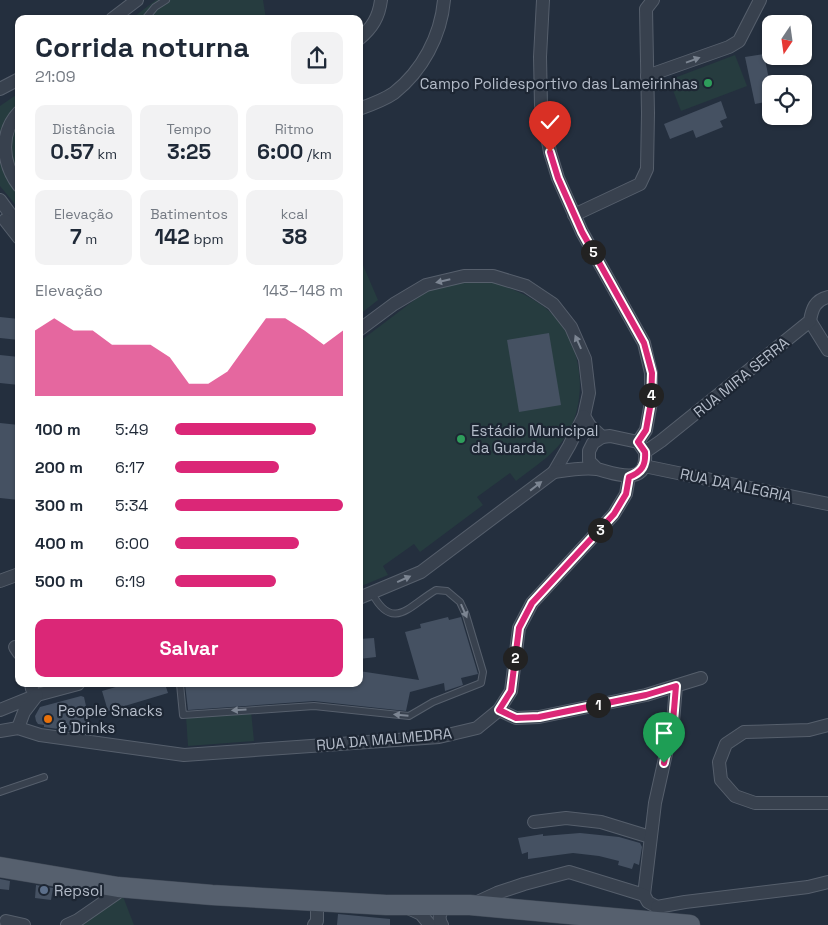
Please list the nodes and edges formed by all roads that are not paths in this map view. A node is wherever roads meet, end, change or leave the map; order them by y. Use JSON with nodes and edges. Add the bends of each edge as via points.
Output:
{"nodes":[{"id":1,"x":137,"y":0,"type":"edge"},
{"id":2,"x":166,"y":0,"type":"edge"},
{"id":3,"x":381,"y":0,"type":"edge"},
{"id":4,"x":444,"y":0,"type":"edge"},
{"id":5,"x":543,"y":0,"type":"edge"},
{"id":6,"x":653,"y":0,"type":"edge"},
{"id":7,"x":760,"y":0,"type":"edge"},
{"id":8,"x":117,"y":15,"type":"edge"},
{"id":9,"x":148,"y":15,"type":"edge"},
{"id":10,"x":363,"y":36,"type":"edge"},
{"id":11,"x":647,"y":76,"type":"junction"},
{"id":12,"x":15,"y":81,"type":"edge"},
{"id":13,"x":0,"y":90,"type":"edge"},
{"id":14,"x":363,"y":108,"type":"edge"},
{"id":15,"x":15,"y":115,"type":"edge"},
{"id":16,"x":15,"y":180,"type":"edge"},
{"id":17,"x":0,"y":200,"type":"edge"},
{"id":18,"x":0,"y":214,"type":"edge"},
{"id":19,"x":574,"y":215,"type":"junction"},
{"id":20,"x":15,"y":221,"type":"edge"},
{"id":21,"x":15,"y":233,"type":"edge"},
{"id":22,"x":828,"y":297,"type":"edge"},
{"id":23,"x":810,"y":321,"type":"junction"},
{"id":24,"x":363,"y":327,"type":"edge"},
{"id":25,"x":828,"y":350,"type":"edge"},
{"id":26,"x":584,"y":416,"type":"junction"},
{"id":27,"x":602,"y":437,"type":"junction"},
{"id":28,"x":641,"y":447,"type":"junction"},
{"id":29,"x":644,"y":466,"type":"junction"},
{"id":30,"x":597,"y":469,"type":"junction"},
{"id":31,"x":554,"y":472,"type":"junction"},
{"id":32,"x":629,"y":477,"type":"junction"},
{"id":33,"x":828,"y":504,"type":"edge"},
{"id":34,"x":15,"y":576,"type":"edge"},
{"id":35,"x":0,"y":582,"type":"edge"},
{"id":36,"x":372,"y":593,"type":"junction"},
{"id":37,"x":363,"y":596,"type":"edge"},
{"id":38,"x":701,"y":678,"type":"dead end"},
{"id":39,"x":676,"y":686,"type":"junction"},
{"id":40,"x":51,"y":687,"type":"edge"},
{"id":41,"x":180,"y":687,"type":"edge"},
{"id":42,"x":33,"y":689,"type":"edge"},
{"id":43,"x":0,"y":701,"type":"edge"},
{"id":44,"x":0,"y":710,"type":"edge"},
{"id":45,"x":499,"y":710,"type":"junction"},
{"id":46,"x":0,"y":717,"type":"edge"},
{"id":47,"x":828,"y":725,"type":"edge"},
{"id":48,"x":8,"y":730,"type":"edge"},
{"id":49,"x":44,"y":777,"type":"dead end"},
{"id":50,"x":0,"y":792,"type":"edge"},
{"id":51,"x":828,"y":803,"type":"edge"},
{"id":52,"x":534,"y":822,"type":"dead end"},
{"id":53,"x":650,"y":837,"type":"junction"},
{"id":54,"x":0,"y":867,"type":"edge"},
{"id":55,"x":828,"y":882,"type":"edge"},
{"id":56,"x":118,"y":887,"type":"junction"},
{"id":57,"x":644,"y":895,"type":"junction"},
{"id":58,"x":317,"y":901,"type":"junction"},
{"id":59,"x":685,"y":902,"type":"junction"},
{"id":60,"x":470,"y":905,"type":"junction"},
{"id":61,"x":435,"y":912,"type":"edge"},
{"id":62,"x":656,"y":914,"type":"junction"},
{"id":63,"x":6,"y":921,"type":"dead end"},
{"id":64,"x":24,"y":925,"type":"edge"},
{"id":65,"x":67,"y":925,"type":"edge"},
{"id":66,"x":314,"y":925,"type":"edge"},
{"id":67,"x":430,"y":925,"type":"edge"},
{"id":68,"x":685,"y":925,"type":"edge"}],
"edges":[{"from":1,"to":8,"type":"street"},
{"from":2,"to":9,"type":"lane"},
{"from":3,"to":10,"type":"street","via":[[373,27]]},
{"from":4,"to":14,"type":"street","via":[[437,33],[425,58],[392,94]]},
{"from":5,"to":19,"type":"street","via":[[541,105],[550,152]]},
{"from":6,"to":11,"type":"street","via":[[646,9]]},
{"from":11,"to":7,"type":"street","one_way":true,"via":[[739,41]]},
{"from":11,"to":19,"type":"street","via":[[647,169],[640,184]]},
{"from":12,"to":13,"type":"street"},
{"from":15,"to":16,"type":"street","via":[[10,118],[1,142],[4,162]]},
{"from":17,"to":20,"type":"street"},
{"from":18,"to":21,"type":"street"},
{"from":19,"to":28,"type":"street","via":[[644,343],[652,373],[651,402]]},
{"from":22,"to":23,"type":"street","name":"RUA MIRA SERRA","via":[[821,299],[812,309]]},
{"from":23,"to":25,"type":"street"},
{"from":23,"to":28,"type":"street","name":"RUA MIRA SERRA","via":[[661,441]]},
{"from":26,"to":24,"type":"street","one_way":true,"via":[[589,392],[585,359],[571,327],[553,304],[526,286],[493,276],[464,276],[426,285]]},
{"from":26,"to":27,"type":"street"},
{"from":26,"to":31,"type":"street"},
{"from":27,"to":28,"type":"street","via":[[610,436]]},
{"from":27,"to":30,"type":"street","via":[[593,443],[589,451],[589,461]]},
{"from":28,"to":29,"type":"street"},
{"from":29,"to":32,"type":"street"},
{"from":29,"to":33,"type":"street","name":"RUA DA ALEGRIA"},
{"from":30,"to":31,"type":"street"},
{"from":30,"to":32,"type":"street"},
{"from":36,"to":31,"type":"street","one_way":true,"via":[[421,572]]},
{"from":32,"to":45,"type":"street","name":"RUA DA MALMEDRA","via":[[626,494],[614,514],[532,603],[519,628],[511,691]]},
{"from":34,"to":35,"type":"street"},
{"from":36,"to":37,"type":"street"},
{"from":36,"to":41,"type":"lane","one_way":true,"via":[[379,607],[392,614],[405,612],[436,590],[447,591],[460,602],[466,615],[483,672],[481,683],[433,702],[409,716],[314,706],[183,715]]},
{"from":38,"to":39,"type":"street"},
{"from":39,"to":45,"type":"street","via":[[539,717],[516,718]]},
{"from":39,"to":53,"type":"street","via":[[673,722]]},
{"from":40,"to":42,"type":"street"},
{"from":42,"to":43,"type":"street"},
{"from":42,"to":44,"type":"street"},
{"from":42,"to":48,"type":"street","via":[[24,712]]},
{"from":44,"to":46,"type":"street"},
{"from":44,"to":48,"type":"street","name":"RUA DA MALMEDRA","via":[[8,714]]},
{"from":45,"to":48,"type":"street","name":"RUA DA MALMEDRA","via":[[477,728],[439,737],[184,755]]},
{"from":46,"to":48,"type":"street"},
{"from":47,"to":51,"type":"street","via":[[809,730],[744,732],[726,744],[719,762],[721,780],[735,796],[755,803]]},
{"from":49,"to":50,"type":"lane"},
{"from":52,"to":53,"type":"street","via":[[566,818],[601,822]]},
{"from":53,"to":57,"type":"street"},
{"from":54,"to":56,"type":"main road"},
{"from":55,"to":59,"type":"street"},
{"from":56,"to":58,"type":"main road"},
{"from":56,"to":65,"type":"street","via":[[113,896]]},
{"from":57,"to":60,"type":"street","via":[[569,872],[497,893]]},
{"from":57,"to":62,"type":"street"},
{"from":58,"to":61,"type":"main road","via":[[401,905]]},
{"from":58,"to":66,"type":"street"},
{"from":59,"to":62,"type":"street"},
{"from":59,"to":68,"type":"street"},
{"from":60,"to":61,"type":"main road"},
{"from":60,"to":62,"type":"main road"},
{"from":61,"to":67,"type":"street"},
{"from":62,"to":68,"type":"main road"},
{"from":63,"to":64,"type":"street"}]}
